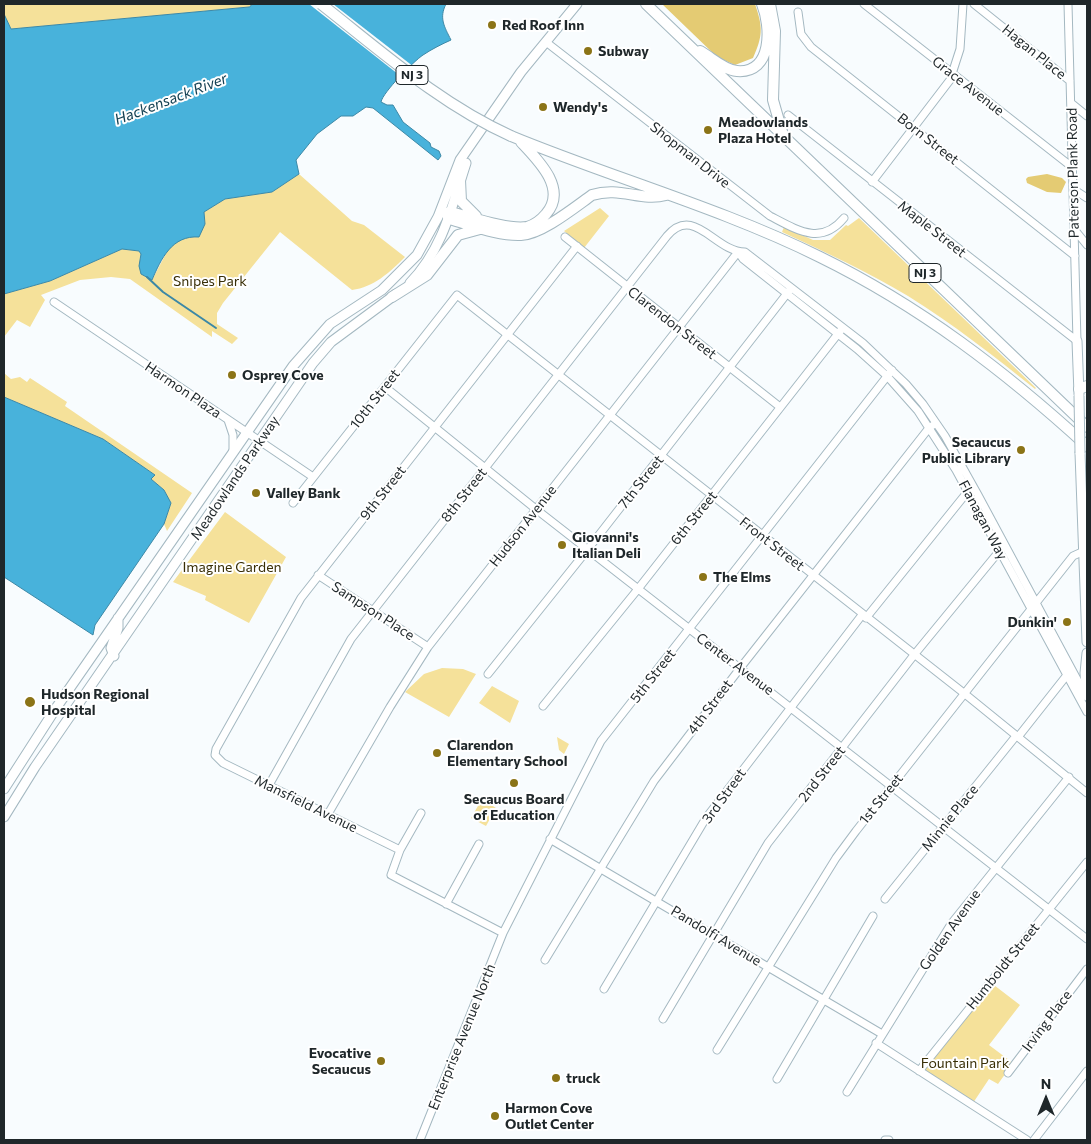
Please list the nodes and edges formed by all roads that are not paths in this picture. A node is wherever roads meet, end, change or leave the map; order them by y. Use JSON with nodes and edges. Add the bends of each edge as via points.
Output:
{"nodes":[{"id":1,"x":321,"y":4,"type":"edge"},
{"id":2,"x":577,"y":4,"type":"edge"},
{"id":3,"x":646,"y":4,"type":"edge"},
{"id":4,"x":762,"y":4,"type":"edge"},
{"id":5,"x":770,"y":4,"type":"edge"},
{"id":6,"x":864,"y":4,"type":"edge"},
{"id":7,"x":964,"y":4,"type":"edge"},
{"id":8,"x":974,"y":4,"type":"edge"},
{"id":9,"x":1068,"y":4,"type":"edge"},
{"id":10,"x":798,"y":12,"type":"dead end"},
{"id":11,"x":546,"y":42,"type":"junction"},
{"id":12,"x":686,"y":42,"type":"junction"},
{"id":13,"x":952,"y":74,"type":"junction"},
{"id":14,"x":1070,"y":81,"type":"junction"},
{"id":15,"x":1071,"y":103,"type":"junction"},
{"id":16,"x":788,"y":115,"type":"dead end"},
{"id":17,"x":1087,"y":116,"type":"edge"},
{"id":18,"x":915,"y":128,"type":"junction"},
{"id":19,"x":514,"y":137,"type":"junction"},
{"id":20,"x":784,"y":138,"type":"junction"},
{"id":21,"x":1072,"y":167,"type":"junction"},
{"id":22,"x":458,"y":176,"type":"junction"},
{"id":23,"x":872,"y":182,"type":"junction"},
{"id":24,"x":1072,"y":189,"type":"junction"},
{"id":25,"x":666,"y":195,"type":"junction"},
{"id":26,"x":1087,"y":198,"type":"edge"},
{"id":27,"x":449,"y":215,"type":"junction"},
{"id":28,"x":844,"y":218,"type":"dead end"},
{"id":29,"x":486,"y":224,"type":"junction"},
{"id":30,"x":684,"y":224,"type":"joint"},
{"id":31,"x":1074,"y":228,"type":"junction"},
{"id":32,"x":565,"y":237,"type":"dead end"},
{"id":33,"x":1087,"y":244,"type":"edge"},
{"id":34,"x":577,"y":246,"type":"junction"},
{"id":35,"x":738,"y":252,"type":"junction"},
{"id":36,"x":1075,"y":256,"type":"junction"},
{"id":37,"x":628,"y":288,"type":"junction"},
{"id":38,"x":382,"y":290,"type":"junction"},
{"id":39,"x":789,"y":291,"type":"junction"},
{"id":40,"x":457,"y":295,"type":"joint"},
{"id":41,"x":392,"y":297,"type":"junction"},
{"id":42,"x":54,"y":302,"type":"dead end"},
{"id":43,"x":818,"y":308,"type":"junction"},
{"id":44,"x":812,"y":314,"type":"junction"},
{"id":45,"x":678,"y":327,"type":"junction"},
{"id":46,"x":844,"y":328,"type":"junction"},
{"id":47,"x":838,"y":334,"type":"junction"},
{"id":48,"x":508,"y":335,"type":"junction"},
{"id":49,"x":1077,"y":341,"type":"junction"},
{"id":50,"x":1087,"y":348,"type":"edge"},
{"id":51,"x":867,"y":352,"type":"junction"},
{"id":52,"x":729,"y":368,"type":"junction"},
{"id":53,"x":889,"y":373,"type":"junction"},
{"id":54,"x":559,"y":375,"type":"junction"},
{"id":55,"x":385,"y":387,"type":"junction"},
{"id":56,"x":1082,"y":390,"type":"edge"},
{"id":57,"x":912,"y":397,"type":"junction"},
{"id":58,"x":780,"y":407,"type":"junction"},
{"id":59,"x":609,"y":416,"type":"junction"},
{"id":60,"x":228,"y":420,"type":"junction"},
{"id":61,"x":936,"y":423,"type":"junction"},
{"id":62,"x":1087,"y":425,"type":"edge"},
{"id":63,"x":435,"y":427,"type":"junction"},
{"id":64,"x":929,"y":428,"type":"junction"},
{"id":65,"x":246,"y":432,"type":"junction"},
{"id":66,"x":260,"y":442,"type":"junction"},
{"id":67,"x":1084,"y":450,"type":"edge"},
{"id":68,"x":233,"y":451,"type":"junction"},
{"id":69,"x":660,"y":456,"type":"junction"},
{"id":70,"x":486,"y":468,"type":"junction"},
{"id":71,"x":313,"y":478,"type":"junction"},
{"id":72,"x":970,"y":489,"type":"junction"},
{"id":73,"x":711,"y":497,"type":"junction"},
{"id":74,"x":292,"y":503,"type":"dead end"},
{"id":75,"x":537,"y":510,"type":"junction"},
{"id":76,"x":762,"y":537,"type":"junction"},
{"id":77,"x":1002,"y":549,"type":"junction"},
{"id":78,"x":588,"y":550,"type":"junction"},
{"id":79,"x":1084,"y":551,"type":"junction"},
{"id":80,"x":1085,"y":562,"type":"junction"},
{"id":81,"x":1068,"y":564,"type":"junction"},
{"id":82,"x":318,"y":575,"type":"junction"},
{"id":83,"x":812,"y":576,"type":"junction"},
{"id":84,"x":638,"y":589,"type":"junction"},
{"id":85,"x":1034,"y":607,"type":"junction"},
{"id":86,"x":372,"y":612,"type":"junction"},
{"id":87,"x":864,"y":617,"type":"junction"},
{"id":88,"x":118,"y":618,"type":"junction"},
{"id":89,"x":690,"y":629,"type":"junction"},
{"id":90,"x":1087,"y":642,"type":"edge"},
{"id":91,"x":428,"y":647,"type":"junction"},
{"id":92,"x":1087,"y":653,"type":"edge"},
{"id":93,"x":914,"y":655,"type":"junction"},
{"id":94,"x":114,"y":656,"type":"junction"},
{"id":95,"x":740,"y":667,"type":"junction"},
{"id":96,"x":488,"y":674,"type":"dead end"},
{"id":97,"x":1067,"y":675,"type":"junction"},
{"id":98,"x":1079,"y":681,"type":"junction"},
{"id":99,"x":965,"y":694,"type":"junction"},
{"id":100,"x":1087,"y":698,"type":"edge"},
{"id":101,"x":543,"y":706,"type":"dead end"},
{"id":102,"x":791,"y":706,"type":"junction"},
{"id":103,"x":1087,"y":712,"type":"edge"},
{"id":104,"x":1017,"y":736,"type":"junction"},
{"id":105,"x":843,"y":747,"type":"junction"},
{"id":106,"x":215,"y":755,"type":"joint"},
{"id":107,"x":1069,"y":777,"type":"junction"},
{"id":108,"x":268,"y":785,"type":"junction"},
{"id":109,"x":892,"y":786,"type":"junction"},
{"id":110,"x":4,"y":789,"type":"edge"},
{"id":111,"x":1087,"y":793,"type":"edge"},
{"id":112,"x":421,"y":813,"type":"dead end"},
{"id":113,"x":328,"y":814,"type":"junction"},
{"id":114,"x":4,"y":818,"type":"edge"},
{"id":115,"x":944,"y":826,"type":"junction"},
{"id":116,"x":550,"y":840,"type":"junction"},
{"id":117,"x":479,"y":844,"type":"dead end"},
{"id":118,"x":400,"y":850,"type":"junction"},
{"id":119,"x":1087,"y":862,"type":"edge"},
{"id":120,"x":601,"y":868,"type":"junction"},
{"id":121,"x":995,"y":869,"type":"junction"},
{"id":122,"x":885,"y":900,"type":"dead end"},
{"id":123,"x":657,"y":901,"type":"junction"},
{"id":124,"x":446,"y":904,"type":"junction"},
{"id":125,"x":1048,"y":910,"type":"junction"},
{"id":126,"x":873,"y":916,"type":"dead end"},
{"id":127,"x":503,"y":933,"type":"junction"},
{"id":128,"x":713,"y":934,"type":"junction"},
{"id":129,"x":1087,"y":939,"type":"edge"},
{"id":130,"x":545,"y":960,"type":"dead end"},
{"id":131,"x":768,"y":967,"type":"junction"},
{"id":132,"x":1087,"y":969,"type":"edge"},
{"id":133,"x":604,"y":989,"type":"dead end"},
{"id":134,"x":823,"y":999,"type":"junction"},
{"id":135,"x":663,"y":1018,"type":"dead end"},
{"id":136,"x":882,"y":1034,"type":"junction"},
{"id":137,"x":876,"y":1043,"type":"junction"},
{"id":138,"x":717,"y":1050,"type":"dead end"},
{"id":139,"x":1087,"y":1070,"type":"edge"},
{"id":140,"x":919,"y":1071,"type":"junction"},
{"id":141,"x":1008,"y":1073,"type":"dead end"},
{"id":142,"x":777,"y":1079,"type":"dead end"},
{"id":143,"x":847,"y":1092,"type":"dead end"},
{"id":144,"x":420,"y":1140,"type":"edge"},
{"id":145,"x":885,"y":1140,"type":"edge"},
{"id":146,"x":889,"y":1140,"type":"edge"},
{"id":147,"x":1027,"y":1140,"type":"edge"},
{"id":148,"x":1034,"y":1140,"type":"edge"}],
"edges":[{"from":1,"to":19,"type":"highway","number":"NJ 3","bridge":true,"via":[[434,92]]},
{"from":2,"to":11,"type":"main road","name":"Meadowlands Parkway"},
{"from":3,"to":12,"type":"highway","number":"NJ 3"},
{"from":4,"to":12,"type":"highway","via":[[768,45],[761,61],[747,70],[732,70]]},
{"from":5,"to":20,"type":"highway","via":[[775,31],[773,100]]},
{"from":6,"to":13,"type":"street","name":"Grace Avenue"},
{"from":7,"to":13,"type":"street","via":[[960,49]]},
{"from":8,"to":14,"type":"street","name":"Hagan Place"},
{"from":9,"to":14,"type":"street","name":"Paterson Plank Road"},
{"from":10,"to":18,"type":"street","name":"Born Street","via":[[801,34],[811,47]]},
{"from":11,"to":22,"type":"main road","name":"Meadowlands Parkway","via":[[506,91],[467,152]]},
{"from":11,"to":28,"type":"street","name":"Shopman Drive","via":[[770,216],[817,234],[832,230]]},
{"from":12,"to":20,"type":"highway","number":"NJ 3"},
{"from":13,"to":18,"type":"street"},
{"from":13,"to":21,"type":"street","name":"Grace Avenue"},
{"from":14,"to":15,"type":"street","name":"Paterson Plank Road"},
{"from":15,"to":17,"type":"street"},
{"from":15,"to":21,"type":"street","name":"Paterson Plank Road"},
{"from":16,"to":23,"type":"street","name":"Maple Street"},
{"from":18,"to":23,"type":"street"},
{"from":18,"to":36,"type":"street","name":"Born Street"},
{"from":19,"to":25,"type":"highway","number":"NJ 3"},
{"from":19,"to":29,"type":"highway","via":[[547,172],[552,182],[552,203],[548,212],[528,227]]},
{"from":20,"to":62,"type":"highway","number":"NJ 3"},
{"from":21,"to":24,"type":"street","name":"Paterson Plank Road"},
{"from":22,"to":27,"type":"main road","name":"Meadowlands Parkway"},
{"from":22,"to":29,"type":"highway","via":[[459,195],[464,206]]},
{"from":22,"to":38,"type":"main road","name":"Meadowlands Parkway","via":[[428,239],[408,266]]},
{"from":23,"to":49,"type":"street","name":"Maple Street"},
{"from":24,"to":26,"type":"street"},
{"from":24,"to":31,"type":"street","name":"Paterson Plank Road"},
{"from":25,"to":29,"type":"highway","via":[[653,198],[603,191],[535,232],[512,234]]},
{"from":25,"to":67,"type":"highway","number":"NJ 3","via":[[792,244],[897,299],[1005,374]]},
{"from":27,"to":29,"type":"highway"},
{"from":27,"to":38,"type":"main road","via":[[422,259],[398,283]]},
{"from":27,"to":41,"type":"main road","name":"Meadowlands Parkway","via":[[436,250],[421,272]]},
{"from":29,"to":41,"type":"highway","via":[[458,235],[427,275]]},
{"from":30,"to":35,"type":"street","name":"Flanagan Way","via":[[698,228]]},
{"from":30,"to":37,"type":"street","name":"8th Street","via":[[673,229]]},
{"from":31,"to":33,"type":"street"},
{"from":31,"to":36,"type":"street","name":"Paterson Plank Road"},
{"from":32,"to":34,"type":"street","name":"Clarendon Street"},
{"from":34,"to":37,"type":"street","name":"Clarendon Street"},
{"from":34,"to":48,"type":"street","name":"9th Street"},
{"from":35,"to":39,"type":"street","name":"Flanagan Way","via":[[743,260]]},
{"from":35,"to":45,"type":"street","name":"Hudson Avenue"},
{"from":36,"to":49,"type":"street","name":"Paterson Plank Road"},
{"from":37,"to":45,"type":"street","name":"Clarendon Street"},
{"from":37,"to":54,"type":"street","name":"8th Street"},
{"from":38,"to":65,"type":"main road","name":"Meadowlands Parkway","via":[[330,324],[313,341]]},
{"from":39,"to":43,"type":"street","name":"Flanagan Way"},
{"from":39,"to":44,"type":"street","name":"Flanagan Way"},
{"from":39,"to":52,"type":"street","name":"7th Street"},
{"from":40,"to":48,"type":"street","name":"Front Street"},
{"from":40,"to":55,"type":"street","name":"10th Street"},
{"from":41,"to":66,"type":"main road","name":"Meadowlands Parkway","via":[[331,342]]},
{"from":42,"to":60,"type":"street","name":"Harmon Plaza"},
{"from":43,"to":44,"type":"street"},
{"from":43,"to":46,"type":"street","name":"Flanagan Way"},
{"from":44,"to":47,"type":"street","name":"Flanagan Way"},
{"from":45,"to":52,"type":"street","name":"Clarendon Street"},
{"from":45,"to":59,"type":"street","name":"Hudson Avenue"},
{"from":46,"to":47,"type":"street","name":"6th Street"},
{"from":46,"to":51,"type":"street","name":"Flanagan Way"},
{"from":47,"to":51,"type":"street","name":"Flanagan Way"},
{"from":47,"to":58,"type":"street","name":"6th Street"},
{"from":48,"to":54,"type":"street","name":"Front Street"},
{"from":48,"to":63,"type":"street","name":"9th Street"},
{"from":49,"to":50,"type":"main road"},
{"from":49,"to":56,"type":"main road","name":"Paterson Plank Road"},
{"from":51,"to":53,"type":"street","name":"Flanagan Way"},
{"from":52,"to":58,"type":"street","name":"Clarendon Street"},
{"from":52,"to":69,"type":"street","name":"7th Street"},
{"from":53,"to":57,"type":"street","name":"Flanagan Way"},
{"from":53,"to":76,"type":"street","name":"5th Street"},
{"from":54,"to":59,"type":"street","name":"Front Street"},
{"from":54,"to":70,"type":"street","name":"8th Street"},
{"from":55,"to":63,"type":"street","name":"Center Avenue"},
{"from":55,"to":71,"type":"street","name":"10th Street"},
{"from":56,"to":67,"type":"main road","name":"Paterson Plank Road","bridge":true},
{"from":57,"to":61,"type":"street","name":"Flanagan Way"},
{"from":57,"to":64,"type":"street","name":"Flanagan Way"},
{"from":58,"to":73,"type":"street","name":"6th Street"},
{"from":59,"to":69,"type":"street","name":"Front Street"},
{"from":59,"to":75,"type":"street","name":"Hudson Avenue"},
{"from":60,"to":65,"type":"street","name":"Harmon Plaza"},
{"from":60,"to":68,"type":"street"},
{"from":61,"to":64,"type":"street","name":"4th Street"},
{"from":61,"to":72,"type":"street","name":"Flanagan Way"},
{"from":63,"to":70,"type":"street","name":"Center Avenue"},
{"from":63,"to":82,"type":"street","name":"9th Street"},
{"from":64,"to":72,"type":"street","name":"Flanagan Way"},
{"from":64,"to":83,"type":"street","name":"4th Street"},
{"from":65,"to":66,"type":"street","name":"Harmon Plaza"},
{"from":65,"to":68,"type":"main road","name":"Meadowlands Parkway"},
{"from":66,"to":71,"type":"street","name":"Harmon Plaza"},
{"from":66,"to":94,"type":"main road","name":"Meadowlands Parkway"},
{"from":67,"to":79,"type":"main road","name":"Paterson Plank Road"},
{"from":68,"to":88,"type":"main road","name":"Meadowlands Parkway"},
{"from":69,"to":73,"type":"street","name":"Front Street"},
{"from":69,"to":78,"type":"street","name":"7th Street"},
{"from":70,"to":75,"type":"street","name":"Center Avenue"},
{"from":70,"to":86,"type":"street","name":"8th Street"},
{"from":71,"to":74,"type":"street","name":"10th Street"},
{"from":72,"to":77,"type":"street","name":"Flanagan Way"},
{"from":72,"to":87,"type":"street","name":"3rd Street"},
{"from":73,"to":76,"type":"street","name":"Front Street"},
{"from":73,"to":84,"type":"street","name":"6th Street"},
{"from":75,"to":78,"type":"street","name":"Center Avenue"},
{"from":75,"to":91,"type":"street","name":"Hudson Avenue"},
{"from":76,"to":83,"type":"street","name":"Front Street"},
{"from":76,"to":89,"type":"street","name":"5th Street"},
{"from":77,"to":85,"type":"street","name":"Flanagan Way"},
{"from":77,"to":93,"type":"street","name":"2nd Street"},
{"from":78,"to":84,"type":"street","name":"Center Avenue"},
{"from":78,"to":96,"type":"street","name":"7th Street"},
{"from":79,"to":80,"type":"main road","name":"Paterson Plank Road"},
{"from":79,"to":81,"type":"street","name":"1st Street","via":[[1077,553]]},
{"from":80,"to":81,"type":"street"},
{"from":80,"to":90,"type":"main road","name":"Paterson Plank Road"},
{"from":81,"to":85,"type":"street","name":"1st Street"},
{"from":82,"to":86,"type":"street","name":"Sampson Place"},
{"from":82,"to":106,"type":"street","name":"9th Street","via":[[292,612]]},
{"from":83,"to":87,"type":"street","name":"Front Street"},
{"from":83,"to":95,"type":"street","name":"4th Street"},
{"from":84,"to":89,"type":"street","name":"Center Avenue"},
{"from":84,"to":101,"type":"street","name":"6th Street"},
{"from":85,"to":97,"type":"street","name":"Flanagan Way"},
{"from":85,"to":98,"type":"street","name":"Flanagan Way"},
{"from":85,"to":99,"type":"street","name":"1st Street"},
{"from":86,"to":91,"type":"street","name":"Sampson Place"},
{"from":86,"to":108,"type":"street","name":"8th Street","via":[[351,639]]},
{"from":87,"to":93,"type":"street","name":"Front Street"},
{"from":87,"to":102,"type":"street","name":"3rd Street"},
{"from":88,"to":94,"type":"main road","via":[[111,648]]},
{"from":88,"to":110,"type":"main road","name":"Meadowlands Parkway"},
{"from":89,"to":95,"type":"street","name":"Center Avenue"},
{"from":89,"to":116,"type":"street","name":"5th Street","via":[[601,741]]},
{"from":91,"to":113,"type":"street","name":"Hudson Avenue"},
{"from":92,"to":100,"type":"main road"},
{"from":93,"to":99,"type":"street","name":"Front Street"},
{"from":93,"to":105,"type":"street","name":"2nd Street"},
{"from":94,"to":114,"type":"main road","name":"Meadowlands Parkway","via":[[35,767]]},
{"from":95,"to":102,"type":"street","name":"Center Avenue"},
{"from":95,"to":120,"type":"street","name":"4th Street","via":[[654,782]]},
{"from":97,"to":98,"type":"street"},
{"from":97,"to":103,"type":"street","name":"Flanagan Way"},
{"from":97,"to":104,"type":"street","name":"Minnie Place"},
{"from":98,"to":100,"type":"street","name":"Flanagan Way"},
{"from":99,"to":104,"type":"street","name":"Front Street"},
{"from":99,"to":109,"type":"street","name":"1st Street"},
{"from":102,"to":105,"type":"street","name":"Center Avenue"},
{"from":102,"to":123,"type":"street","name":"3rd Street","via":[[706,818]]},
{"from":104,"to":107,"type":"street","name":"Front Street"},
{"from":104,"to":115,"type":"street","name":"Minnie Place"},
{"from":105,"to":109,"type":"street","name":"Center Avenue"},
{"from":105,"to":128,"type":"street","name":"2nd Street","via":[[768,843]]},
{"from":106,"to":108,"type":"street","name":"Mansfield Avenue","via":[[223,763]]},
{"from":107,"to":111,"type":"street","name":"Front Street"},
{"from":107,"to":121,"type":"street","name":"Golden Avenue"},
{"from":108,"to":113,"type":"street","name":"Mansfield Avenue"},
{"from":109,"to":115,"type":"street","name":"Center Avenue"},
{"from":109,"to":131,"type":"street","name":"1st Street","via":[[836,858]]},
{"from":112,"to":118,"type":"street"},
{"from":113,"to":118,"type":"street","name":"Mansfield Avenue"},
{"from":115,"to":121,"type":"street","name":"Center Avenue"},
{"from":115,"to":122,"type":"street","name":"Minnie Place"},
{"from":116,"to":120,"type":"street","name":"Pandolfi Avenue"},
{"from":116,"to":127,"type":"street","name":"5th Street"},
{"from":117,"to":124,"type":"street"},
{"from":118,"to":124,"type":"street","via":[[391,876]]},
{"from":119,"to":125,"type":"street","name":"Humboldt Street"},
{"from":120,"to":123,"type":"street","name":"Pandolfi Avenue"},
{"from":120,"to":130,"type":"street","name":"4th Street"},
{"from":121,"to":125,"type":"street","name":"Center Avenue"},
{"from":121,"to":136,"type":"street","name":"Golden Avenue","via":[[951,924]]},
{"from":123,"to":128,"type":"street","name":"Pandolfi Avenue"},
{"from":123,"to":133,"type":"street","name":"3rd Street"},
{"from":124,"to":127,"type":"street"},
{"from":125,"to":129,"type":"street","name":"Center Avenue"},
{"from":125,"to":140,"type":"street","name":"Humboldt Street"},
{"from":126,"to":134,"type":"street"},
{"from":127,"to":144,"type":"street","name":"Enterprise Avenue North"},
{"from":128,"to":131,"type":"street","name":"Pandolfi Avenue"},
{"from":128,"to":135,"type":"street","name":"2nd Street"},
{"from":131,"to":134,"type":"street","name":"Pandolfi Avenue"},
{"from":131,"to":138,"type":"street","name":"1st Street"},
{"from":132,"to":141,"type":"street","name":"Irving Place"},
{"from":134,"to":136,"type":"street","name":"Pandolfi Avenue"},
{"from":134,"to":142,"type":"street"},
{"from":136,"to":137,"type":"street","name":"Golden Avenue"},
{"from":137,"to":140,"type":"street"},
{"from":137,"to":143,"type":"street","name":"Golden Avenue"},
{"from":139,"to":148,"type":"street"},
{"from":140,"to":147,"type":"street"},
{"from":145,"to":146,"type":"street"}]}
